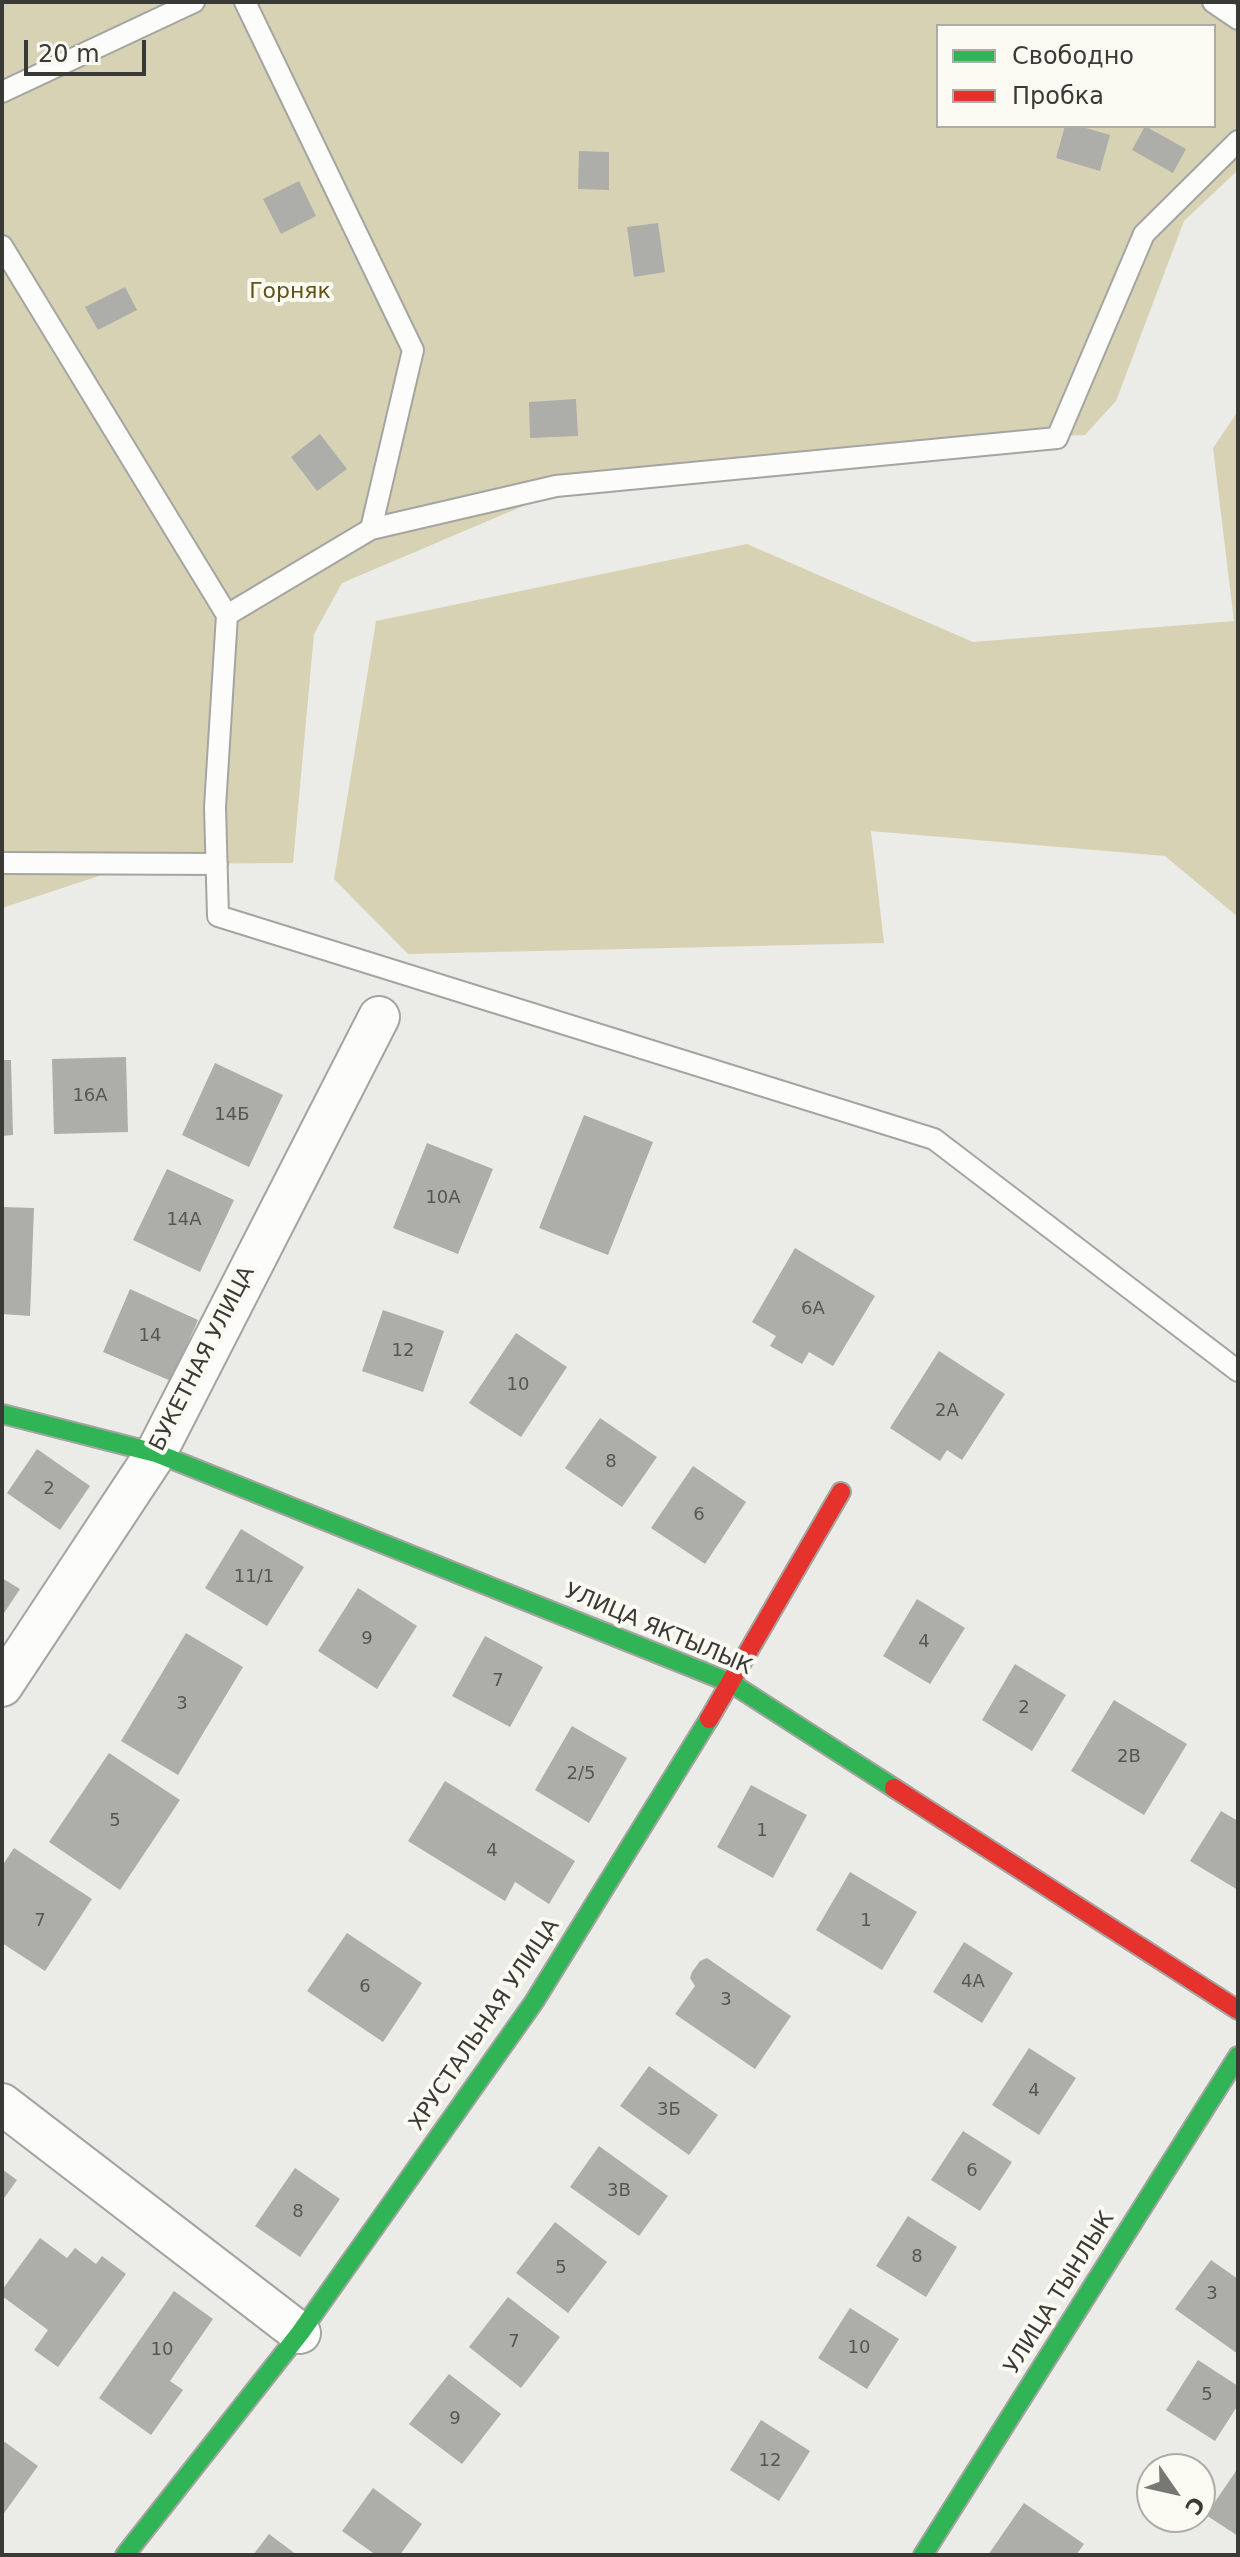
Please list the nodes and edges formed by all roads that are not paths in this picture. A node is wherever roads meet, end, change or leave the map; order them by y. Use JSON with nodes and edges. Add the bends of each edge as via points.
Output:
{"nodes":[{"id":1,"x":194,"y":2,"type":"edge"},
{"id":2,"x":245,"y":2,"type":"edge"},
{"id":3,"x":1213,"y":2,"type":"edge"},
{"id":4,"x":1238,"y":19,"type":"edge"},
{"id":5,"x":2,"y":92,"type":"edge"},
{"id":6,"x":1238,"y":141,"type":"edge"},
{"id":7,"x":2,"y":246,"type":"edge"},
{"id":8,"x":371,"y":529,"type":"junction"},
{"id":9,"x":227,"y":615,"type":"junction"},
{"id":10,"x":2,"y":863,"type":"edge"},
{"id":11,"x":217,"y":864,"type":"junction"},
{"id":12,"x":379,"y":1017,"type":"dead end"},
{"id":13,"x":1238,"y":1371,"type":"edge"},
{"id":14,"x":2,"y":1414,"type":"edge"},
{"id":15,"x":156,"y":1453,"type":"junction"},
{"id":16,"x":841,"y":1492,"type":"dead end"},
{"id":17,"x":731,"y":1683,"type":"junction"},
{"id":18,"x":2,"y":1686,"type":"edge"},
{"id":19,"x":1238,"y":2010,"type":"edge"},
{"id":20,"x":1238,"y":2056,"type":"edge"},
{"id":21,"x":2,"y":2104,"type":"edge"},
{"id":22,"x":300,"y":2333,"type":"junction"},
{"id":23,"x":125,"y":2555,"type":"edge"},
{"id":24,"x":923,"y":2555,"type":"edge"}],
"edges":[{"from":1,"to":5,"type":"lane"},
{"from":2,"to":8,"type":"lane","via":[[413,350]]},
{"from":3,"to":4,"type":"lane"},
{"from":6,"to":8,"type":"lane","via":[[1144,234],[1057,438],[556,486]]},
{"from":7,"to":9,"type":"lane"},
{"from":8,"to":9,"type":"lane"},
{"from":9,"to":11,"type":"lane","via":[[215,807]]},
{"from":10,"to":11,"type":"lane"},
{"from":11,"to":13,"type":"lane","via":[[218,916],[934,1139]]},
{"from":12,"to":15,"type":"street","name":"БУКЕТНАЯ УЛИЦА"},
{"from":14,"to":15,"type":"street","name":"УЛИЦА ЯКТЫЛЫК"},
{"from":15,"to":17,"type":"street","name":"УЛИЦА ЯКТЫЛЫК"},
{"from":15,"to":18,"type":"street","name":"БУКЕТНАЯ УЛИЦА"},
{"from":16,"to":17,"type":"street","name":"ХРУСТАЛЬНАЯ УЛИЦА"},
{"from":17,"to":19,"type":"street","name":"УЛИЦА ЯКТЫЛЫК"},
{"from":17,"to":22,"type":"street","name":"ХРУСТАЛЬНАЯ УЛИЦА","via":[[534,2002]]},
{"from":20,"to":24,"type":"street","name":"УЛИЦА ТЫНЛЫК"},
{"from":21,"to":22,"type":"street"},
{"from":22,"to":23,"type":"street","name":"ХРУСТАЛЬНАЯ УЛИЦА"}]}
